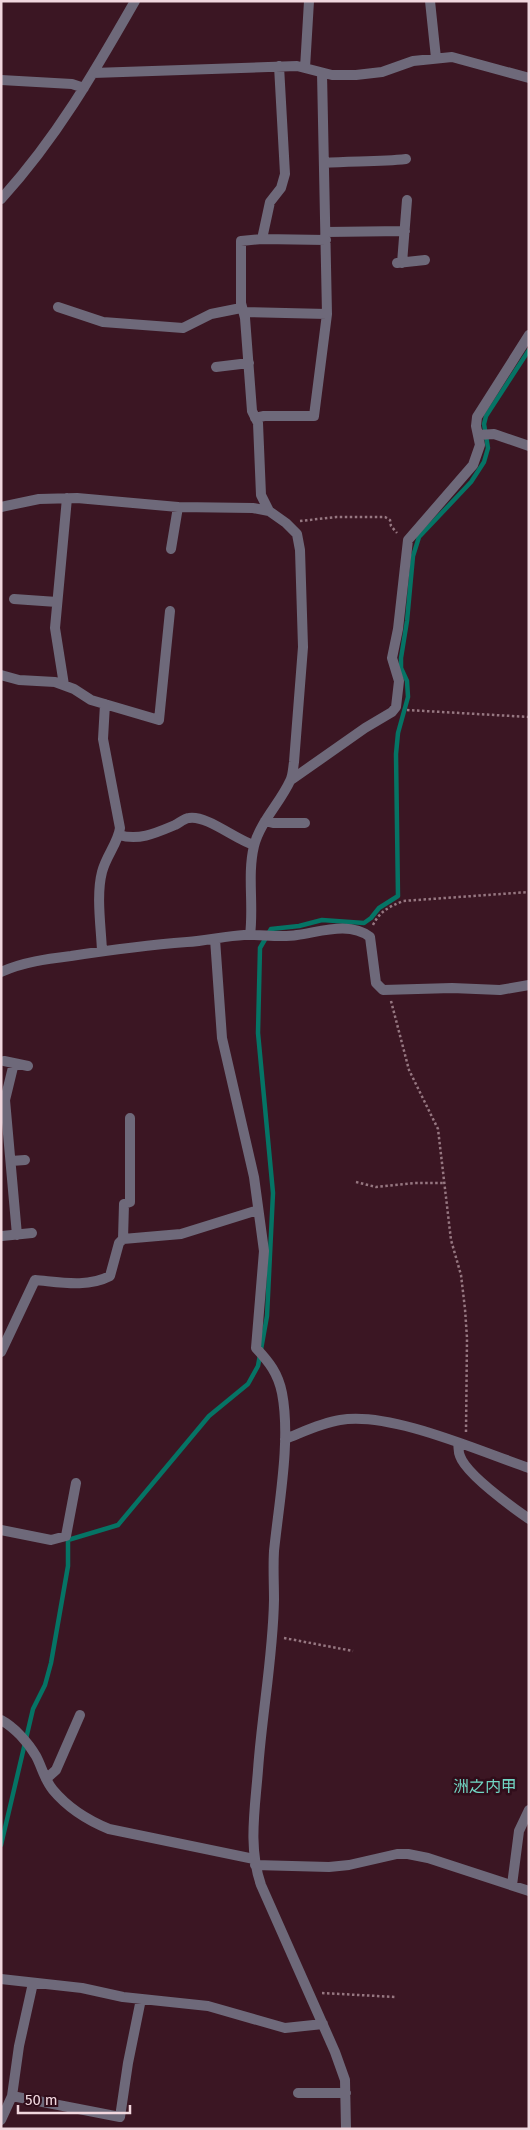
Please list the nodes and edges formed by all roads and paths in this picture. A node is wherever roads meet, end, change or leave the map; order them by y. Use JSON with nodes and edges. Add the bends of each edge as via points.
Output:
{"nodes":[{"id":1,"x":135,"y":1,"type":"edge"},
{"id":2,"x":309,"y":1,"type":"edge"},
{"id":3,"x":430,"y":1,"type":"edge"},
{"id":4,"x":436,"y":58,"type":"junction"},
{"id":5,"x":279,"y":66,"type":"junction"},
{"id":6,"x":305,"y":68,"type":"junction"},
{"id":7,"x":93,"y":73,"type":"junction"},
{"id":8,"x":322,"y":73,"type":"junction"},
{"id":9,"x":529,"y":78,"type":"edge"},
{"id":10,"x":1,"y":80,"type":"edge"},
{"id":11,"x":84,"y":88,"type":"junction"},
{"id":12,"x":406,"y":159,"type":"dead end"},
{"id":13,"x":324,"y":163,"type":"junction"},
{"id":14,"x":1,"y":199,"type":"edge"},
{"id":15,"x":407,"y":200,"type":"dead end"},
{"id":16,"x":405,"y":231,"type":"junction"},
{"id":17,"x":326,"y":236,"type":"junction"},
{"id":18,"x":262,"y":239,"type":"junction"},
{"id":19,"x":425,"y":260,"type":"dead end"},
{"id":20,"x":58,"y":307,"type":"dead end"},
{"id":21,"x":243,"y":310,"type":"junction"},
{"id":22,"x":327,"y":314,"type":"junction"},
{"id":23,"x":529,"y":335,"type":"edge"},
{"id":24,"x":249,"y":363,"type":"junction"},
{"id":25,"x":216,"y":368,"type":"dead end"},
{"id":26,"x":255,"y":418,"type":"junction"},
{"id":27,"x":478,"y":435,"type":"junction"},
{"id":28,"x":529,"y":446,"type":"edge"},
{"id":29,"x":67,"y":498,"type":"junction"},
{"id":30,"x":178,"y":506,"type":"junction"},
{"id":31,"x":1,"y":507,"type":"edge"},
{"id":32,"x":269,"y":511,"type":"junction"},
{"id":33,"x":291,"y":528,"type":"junction"},
{"id":34,"x":408,"y":540,"type":"junction"},
{"id":35,"x":171,"y":549,"type":"dead end"},
{"id":36,"x":14,"y":599,"type":"dead end"},
{"id":37,"x":57,"y":602,"type":"junction"},
{"id":38,"x":170,"y":611,"type":"dead end"},
{"id":39,"x":1,"y":675,"type":"edge"},
{"id":40,"x":64,"y":685,"type":"junction"},
{"id":41,"x":105,"y":704,"type":"junction"},
{"id":42,"x":396,"y":707,"type":"junction"},
{"id":43,"x":529,"y":717,"type":"edge"},
{"id":44,"x":291,"y":780,"type":"junction"},
{"id":45,"x":265,"y":821,"type":"junction"},
{"id":46,"x":305,"y":823,"type":"dead end"},
{"id":47,"x":119,"y":835,"type":"junction"},
{"id":48,"x":254,"y":845,"type":"junction"},
{"id":49,"x":529,"y":892,"type":"edge"},
{"id":50,"x":250,"y":935,"type":"junction"},
{"id":51,"x":367,"y":935,"type":"junction"},
{"id":52,"x":215,"y":938,"type":"junction"},
{"id":53,"x":102,"y":951,"type":"junction"},
{"id":54,"x":1,"y":972,"type":"edge"},
{"id":55,"x":529,"y":984,"type":"edge"},
{"id":56,"x":389,"y":990,"type":"junction"},
{"id":57,"x":28,"y":1066,"type":"dead end"},
{"id":58,"x":3,"y":1100,"type":"edge"},
{"id":59,"x":130,"y":1118,"type":"dead end"},
{"id":60,"x":26,"y":1160,"type":"dead end"},
{"id":61,"x":11,"y":1161,"type":"junction"},
{"id":62,"x":356,"y":1182,"type":"dead end"},
{"id":63,"x":444,"y":1183,"type":"junction"},
{"id":64,"x":258,"y":1210,"type":"junction"},
{"id":65,"x":32,"y":1233,"type":"dead end"},
{"id":66,"x":17,"y":1234,"type":"junction"},
{"id":67,"x":2,"y":1236,"type":"edge"},
{"id":68,"x":123,"y":1238,"type":"junction"},
{"id":69,"x":1,"y":1352,"type":"edge"},
{"id":70,"x":285,"y":1439,"type":"junction"},
{"id":71,"x":462,"y":1445,"type":"junction"},
{"id":72,"x":529,"y":1468,"type":"edge"},
{"id":73,"x":76,"y":1483,"type":"dead end"},
{"id":74,"x":529,"y":1518,"type":"edge"},
{"id":75,"x":1,"y":1530,"type":"edge"},
{"id":76,"x":271,"y":1635,"type":"junction"},
{"id":77,"x":353,"y":1651,"type":"dead end"},
{"id":78,"x":80,"y":1715,"type":"dead end"},
{"id":79,"x":1,"y":1720,"type":"edge"},
{"id":80,"x":46,"y":1779,"type":"junction"},
{"id":81,"x":529,"y":1810,"type":"edge"},
{"id":82,"x":254,"y":1862,"type":"junction"},
{"id":83,"x":512,"y":1885,"type":"junction"},
{"id":84,"x":526,"y":1890,"type":"edge"},
{"id":85,"x":529,"y":1901,"type":"edge"},
{"id":86,"x":1,"y":1979,"type":"edge"},
{"id":87,"x":33,"y":1982,"type":"junction"},
{"id":88,"x":396,"y":1997,"type":"dead end"},
{"id":89,"x":311,"y":1998,"type":"junction"},
{"id":90,"x":141,"y":1999,"type":"junction"},
{"id":91,"x":322,"y":2024,"type":"junction"},
{"id":92,"x":298,"y":2093,"type":"dead end"},
{"id":93,"x":346,"y":2093,"type":"junction"},
{"id":94,"x":12,"y":2096,"type":"junction"},
{"id":95,"x":1,"y":2120,"type":"edge"},
{"id":96,"x":346,"y":2129,"type":"edge"}],
"edges":[{"from":1,"to":7,"type":"street"},
{"from":2,"to":6,"type":"street"},
{"from":3,"to":4,"type":"street"},
{"from":4,"to":8,"type":"street","via":[[413,61],[382,72]]},
{"from":4,"to":9,"type":"street","via":[[452,57]]},
{"from":5,"to":6,"type":"street"},
{"from":5,"to":7,"type":"street"},
{"from":5,"to":18,"type":"street","via":[[286,174],[281,188],[270,202]]},
{"from":6,"to":8,"type":"street"},
{"from":7,"to":11,"type":"street"},
{"from":8,"to":13,"type":"street"},
{"from":10,"to":11,"type":"street","via":[[72,84]]},
{"from":11,"to":14,"type":"street","via":[[22,176]]},
{"from":12,"to":13,"type":"street"},
{"from":13,"to":17,"type":"street"},
{"from":15,"to":16,"type":"street"},
{"from":16,"to":17,"type":"street"},
{"from":16,"to":19,"type":"street","via":[[399,263]]},
{"from":17,"to":18,"type":"street"},
{"from":17,"to":22,"type":"street"},
{"from":18,"to":21,"type":"street","via":[[241,241]]},
{"from":20,"to":21,"type":"street","via":[[103,322],[183,328],[211,314]]},
{"from":21,"to":22,"type":"street"},
{"from":21,"to":24,"type":"street"},
{"from":22,"to":26,"type":"street","via":[[314,416]]},
{"from":23,"to":27,"type":"street","via":[[481,409],[476,426]]},
{"from":24,"to":25,"type":"street"},
{"from":24,"to":26,"type":"street"},
{"from":26,"to":32,"type":"street","via":[[258,423],[261,495]]},
{"from":27,"to":28,"type":"street","via":[[494,434]]},
{"from":27,"to":34,"type":"street","via":[[480,445],[473,465]]},
{"from":29,"to":30,"type":"street"},
{"from":29,"to":31,"type":"street","via":[[38,499]]},
{"from":29,"to":37,"type":"street"},
{"from":30,"to":32,"type":"street"},
{"from":30,"to":35,"type":"street"},
{"from":32,"to":33,"type":"street"},
{"from":33,"to":34,"type":"path","via":[[301,520],[385,517]]},
{"from":33,"to":44,"type":"street","via":[[297,534],[300,550],[303,647]]},
{"from":34,"to":42,"type":"street","via":[[392,658],[398,681]]},
{"from":36,"to":37,"type":"street"},
{"from":37,"to":40,"type":"street","via":[[55,628]]},
{"from":38,"to":41,"type":"street","via":[[159,720]]},
{"from":39,"to":40,"type":"street"},
{"from":40,"to":41,"type":"street"},
{"from":41,"to":47,"type":"street","via":[[103,739]]},
{"from":42,"to":43,"type":"path","via":[[410,711]]},
{"from":42,"to":44,"type":"street"},
{"from":44,"to":45,"type":"street"},
{"from":45,"to":46,"type":"street"},
{"from":45,"to":48,"type":"street"},
{"from":47,"to":48,"type":"street","via":[[130,839],[153,835],[189,818],[201,820]]},
{"from":47,"to":53,"type":"street","via":[[102,872]]},
{"from":48,"to":50,"type":"street"},
{"from":49,"to":51,"type":"path","via":[[403,901],[379,914]]},
{"from":50,"to":51,"type":"street","via":[[296,936],[346,929],[363,931]]},
{"from":50,"to":52,"type":"street"},
{"from":51,"to":56,"type":"street","via":[[370,937],[376,983],[383,990]]},
{"from":52,"to":53,"type":"street"},
{"from":52,"to":64,"type":"street","via":[[222,1038],[254,1177]]},
{"from":53,"to":54,"type":"street","via":[[36,961]]},
{"from":55,"to":56,"type":"street","via":[[500,990]]},
{"from":56,"to":63,"type":"path","via":[[405,1057],[438,1129]]},
{"from":57,"to":58,"type":"street","via":[[9,1062]]},
{"from":58,"to":61,"type":"street"},
{"from":59,"to":68,"type":"street","via":[[130,1202],[124,1204]]},
{"from":60,"to":61,"type":"street"},
{"from":61,"to":66,"type":"street"},
{"from":62,"to":63,"type":"path","via":[[376,1187]]},
{"from":63,"to":71,"type":"path","via":[[451,1240],[461,1275],[467,1338]]},
{"from":64,"to":68,"type":"street","via":[[181,1234]]},
{"from":64,"to":70,"type":"street","via":[[264,1251],[256,1348],[278,1376]]},
{"from":65,"to":66,"type":"street"},
{"from":66,"to":67,"type":"street"},
{"from":68,"to":69,"type":"street","via":[[110,1276],[100,1281],[34,1280]]},
{"from":70,"to":71,"type":"street","via":[[339,1420],[361,1419],[383,1421]]},
{"from":70,"to":76,"type":"street","via":[[272,1572]]},
{"from":71,"to":72,"type":"street"},
{"from":71,"to":74,"type":"street","via":[[460,1456],[468,1468],[501,1499]]},
{"from":73,"to":75,"type":"street","via":[[66,1536],[51,1540]]},
{"from":76,"to":77,"type":"path"},
{"from":76,"to":82,"type":"street","via":[[259,1750],[252,1850]]},
{"from":78,"to":80,"type":"street","via":[[56,1770]]},
{"from":79,"to":80,"type":"street","via":[[10,1724],[36,1756]]},
{"from":80,"to":82,"type":"street","via":[[71,1808],[109,1829]]},
{"from":81,"to":83,"type":"street","via":[[519,1831]]},
{"from":82,"to":83,"type":"street","via":[[329,1867],[408,1854]]},
{"from":82,"to":89,"type":"street","via":[[261,1886]]},
{"from":83,"to":84,"type":"street"},
{"from":84,"to":85,"type":"street"},
{"from":86,"to":87,"type":"street"},
{"from":87,"to":90,"type":"street"},
{"from":87,"to":94,"type":"street"},
{"from":88,"to":89,"type":"path","via":[[322,1993]]},
{"from":89,"to":91,"type":"street"},
{"from":90,"to":91,"type":"street","via":[[208,2006],[285,2028]]},
{"from":90,"to":94,"type":"street","via":[[120,2117]]},
{"from":91,"to":93,"type":"street","via":[[345,2080]]},
{"from":92,"to":93,"type":"street"},
{"from":93,"to":96,"type":"street"},
{"from":94,"to":95,"type":"street"}]}
